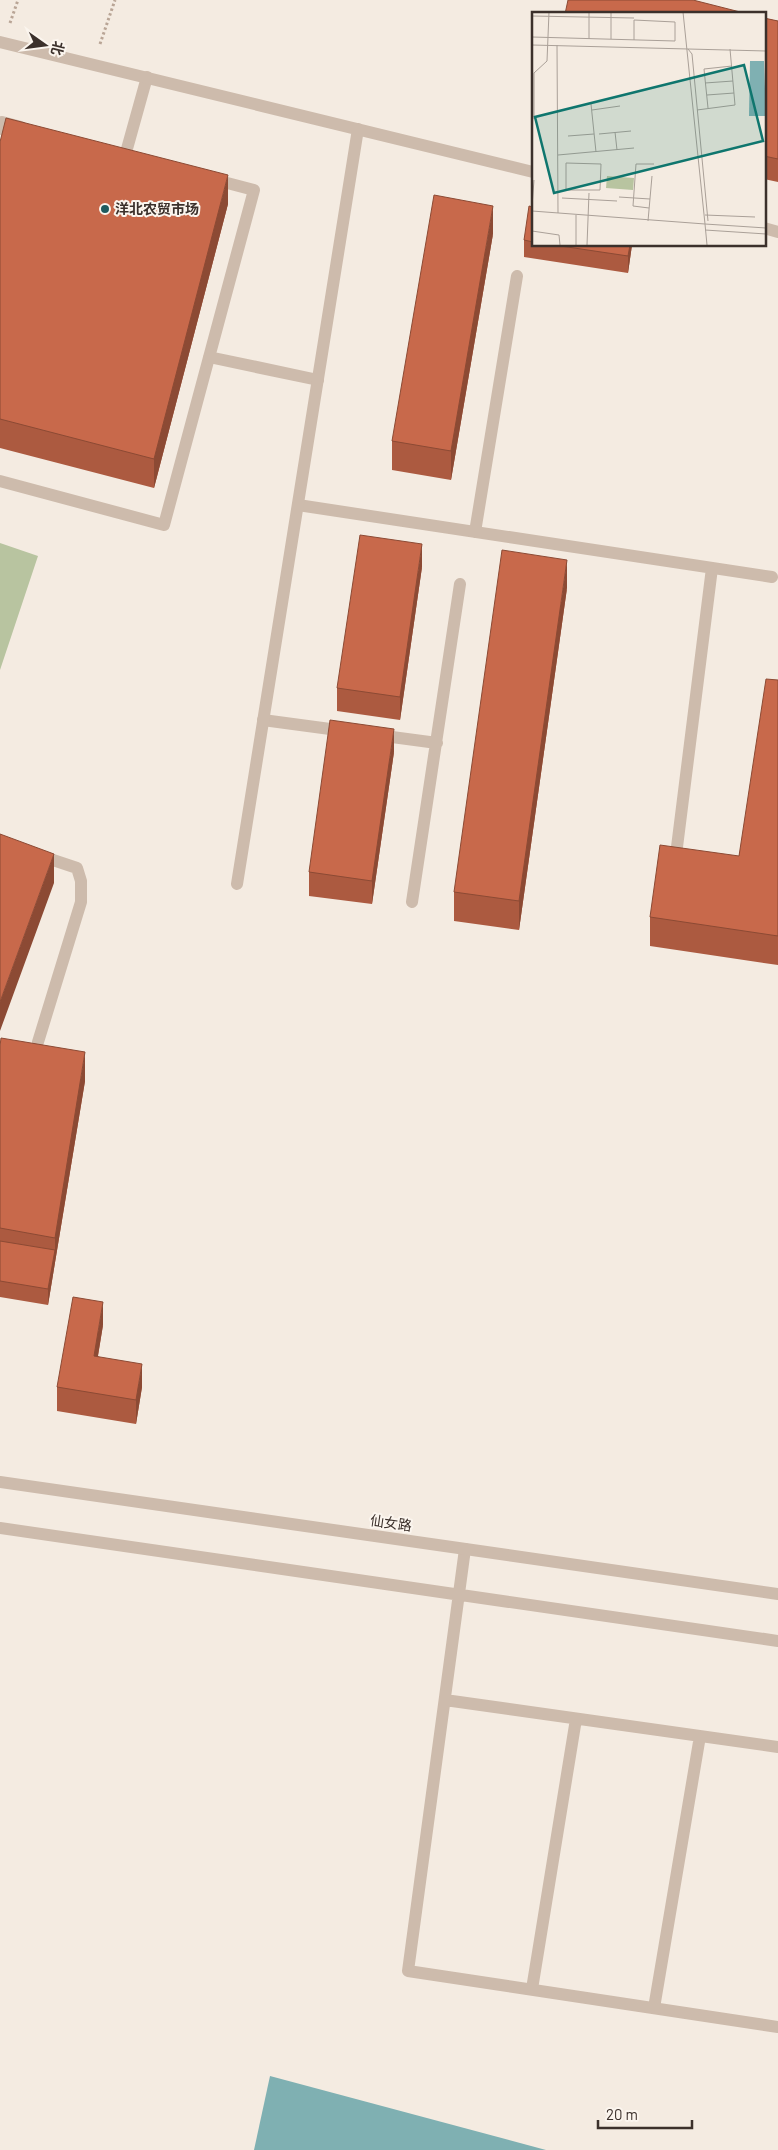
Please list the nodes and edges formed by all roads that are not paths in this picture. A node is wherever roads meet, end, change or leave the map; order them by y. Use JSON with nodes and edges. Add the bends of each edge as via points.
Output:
{"nodes":[{"id":1,"x":0,"y":42,"type":"edge"},
{"id":2,"x":146,"y":77,"type":"junction"},
{"id":3,"x":0,"y":129,"type":"edge"},
{"id":4,"x":358,"y":129,"type":"junction"},
{"id":5,"x":30,"y":130,"type":"edge"},
{"id":6,"x":125,"y":156,"type":"edge"},
{"id":7,"x":532,"y":172,"type":"edge"},
{"id":8,"x":199,"y":176,"type":"edge"},
{"id":9,"x":517,"y":276,"type":"dead end"},
{"id":10,"x":209,"y":357,"type":"junction"},
{"id":11,"x":318,"y":380,"type":"junction"},
{"id":12,"x":0,"y":481,"type":"edge"},
{"id":13,"x":298,"y":505,"type":"junction"},
{"id":14,"x":475,"y":532,"type":"junction"},
{"id":15,"x":712,"y":568,"type":"junction"},
{"id":16,"x":772,"y":577,"type":"dead end"},
{"id":17,"x":460,"y":584,"type":"dead end"},
{"id":18,"x":263,"y":720,"type":"junction"},
{"id":19,"x":437,"y":743,"type":"junction"},
{"id":20,"x":677,"y":847,"type":"edge"},
{"id":21,"x":26,"y":851,"type":"edge"},
{"id":22,"x":237,"y":884,"type":"dead end"},
{"id":23,"x":412,"y":902,"type":"dead end"},
{"id":24,"x":38,"y":1042,"type":"edge"},
{"id":25,"x":0,"y":1482,"type":"edge"},
{"id":26,"x":0,"y":1528,"type":"edge"},
{"id":27,"x":465,"y":1549,"type":"junction"},
{"id":28,"x":778,"y":1594,"type":"edge"},
{"id":29,"x":459,"y":1595,"type":"junction"},
{"id":30,"x":778,"y":1641,"type":"edge"},
{"id":31,"x":445,"y":1700,"type":"junction"},
{"id":32,"x":576,"y":1719,"type":"junction"},
{"id":33,"x":700,"y":1736,"type":"junction"},
{"id":34,"x":778,"y":1747,"type":"edge"},
{"id":35,"x":532,"y":1989,"type":"junction"},
{"id":36,"x":654,"y":2008,"type":"junction"},
{"id":37,"x":778,"y":2027,"type":"edge"}],
"edges":[{"from":1,"to":2,"type":"street"},
{"from":2,"to":4,"type":"street"},
{"from":2,"to":6,"type":"street"},
{"from":3,"to":5,"type":"street","via":[[2,122]]},
{"from":4,"to":7,"type":"street"},
{"from":4,"to":11,"type":"street"},
{"from":8,"to":10,"type":"street","via":[[254,190]]},
{"from":9,"to":14,"type":"street"},
{"from":10,"to":11,"type":"street"},
{"from":10,"to":12,"type":"street","via":[[164,525]]},
{"from":11,"to":13,"type":"street"},
{"from":13,"to":14,"type":"street"},
{"from":13,"to":18,"type":"street"},
{"from":14,"to":15,"type":"street"},
{"from":15,"to":16,"type":"street"},
{"from":15,"to":20,"type":"street"},
{"from":17,"to":19,"type":"street"},
{"from":18,"to":19,"type":"street"},
{"from":18,"to":22,"type":"street"},
{"from":19,"to":23,"type":"street"},
{"from":21,"to":24,"type":"street","via":[[76,868],[81,881],[81,902]]},
{"from":25,"to":27,"type":"street","name":"仙女路"},
{"from":26,"to":29,"type":"street"},
{"from":27,"to":28,"type":"street","name":"仙女路"},
{"from":27,"to":29,"type":"street"},
{"from":29,"to":30,"type":"street"},
{"from":29,"to":31,"type":"street"},
{"from":31,"to":32,"type":"street"},
{"from":31,"to":35,"type":"street","via":[[408,1970]]},
{"from":32,"to":33,"type":"street"},
{"from":32,"to":35,"type":"street"},
{"from":33,"to":34,"type":"street"},
{"from":33,"to":36,"type":"street"},
{"from":35,"to":36,"type":"street"},
{"from":36,"to":37,"type":"street"}]}
